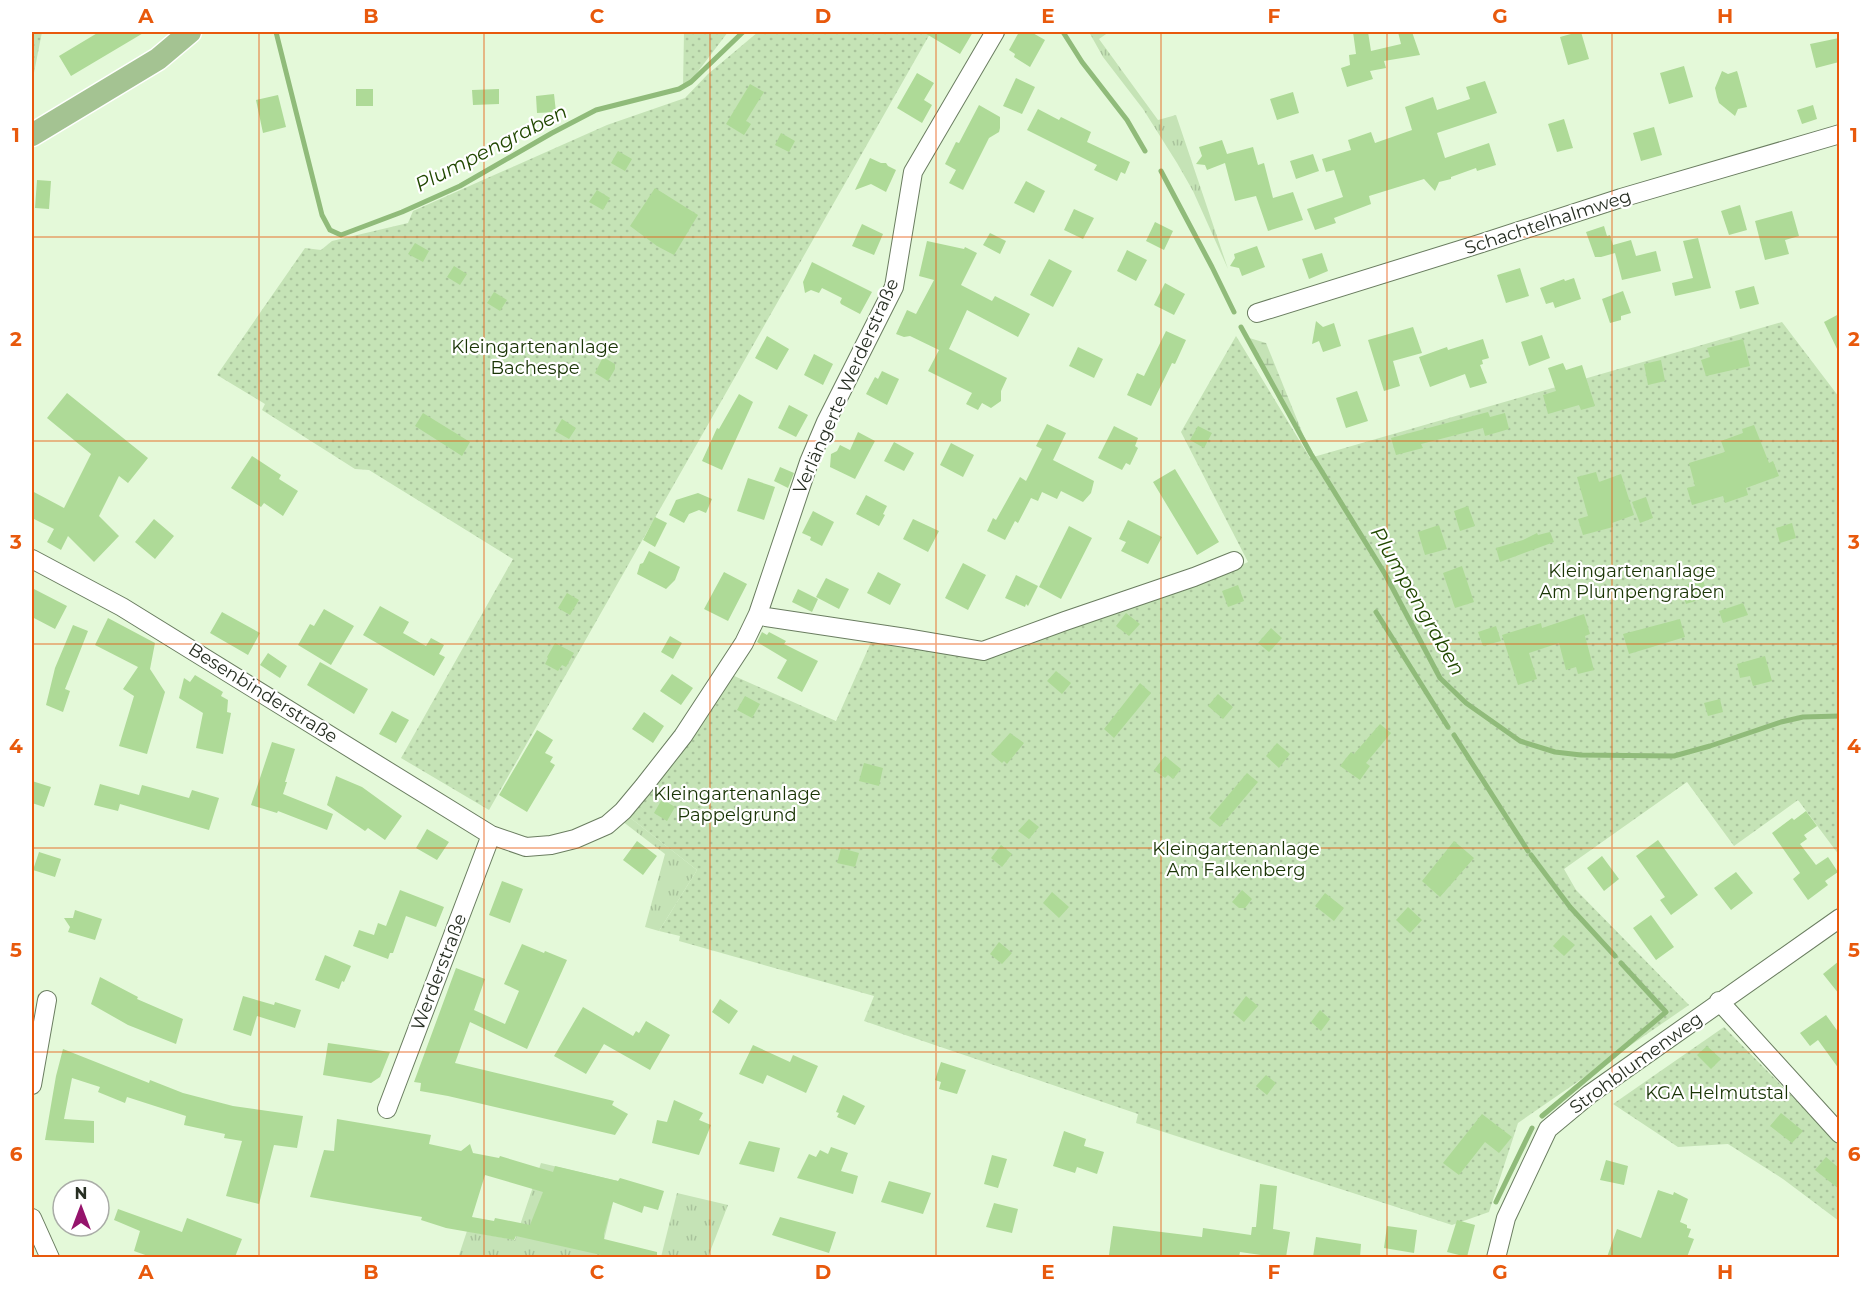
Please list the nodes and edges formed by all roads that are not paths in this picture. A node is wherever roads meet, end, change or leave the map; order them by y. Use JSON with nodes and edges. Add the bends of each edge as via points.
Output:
{"nodes":[{"id":1,"x":190,"y":32,"type":"edge"},
{"id":2,"x":995,"y":32,"type":"edge"},
{"id":3,"x":1839,"y":134,"type":"edge"},
{"id":4,"x":32,"y":135,"type":"edge"},
{"id":5,"x":1257,"y":313,"type":"dead end"},
{"id":6,"x":32,"y":559,"type":"edge"},
{"id":7,"x":1234,"y":561,"type":"dead end"},
{"id":8,"x":758,"y":614,"type":"junction"},
{"id":9,"x":491,"y":835,"type":"junction"},
{"id":10,"x":1839,"y":918,"type":"edge"},
{"id":11,"x":47,"y":1000,"type":"dead end"},
{"id":12,"x":1719,"y":1001,"type":"junction"},
{"id":13,"x":32,"y":1085,"type":"edge"},
{"id":14,"x":387,"y":1109,"type":"dead end"},
{"id":15,"x":1839,"y":1134,"type":"edge"},
{"id":16,"x":32,"y":1218,"type":"edge"},
{"id":17,"x":50,"y":1257,"type":"edge"},
{"id":18,"x":1496,"y":1257,"type":"edge"}],
"edges":[{"from":1,"to":4,"type":"main road","via":[[158,59]]},
{"from":2,"to":8,"type":"street","name":"Verlängerte Werderstraße","via":[[913,172],[894,287],[809,462]]},
{"from":3,"to":5,"type":"street","name":"Schachtelhalmweg"},
{"from":6,"to":9,"type":"street","name":"Besenbinderstraße","via":[[123,607]]},
{"from":7,"to":8,"type":"street","via":[[983,651]]},
{"from":8,"to":9,"type":"street","name":"Verlängerte Werderstraße","via":[[744,643],[683,736],[630,803],[607,825],[551,845],[526,847]]},
{"from":9,"to":14,"type":"street","name":"Werderstraße"},
{"from":10,"to":12,"type":"street","name":"Strohblumenweg"},
{"from":11,"to":13,"type":"street"},
{"from":12,"to":15,"type":"street"},
{"from":12,"to":18,"type":"street","name":"Strohblumenweg","via":[[1548,1129],[1506,1218]]},
{"from":16,"to":17,"type":"street"}]}
